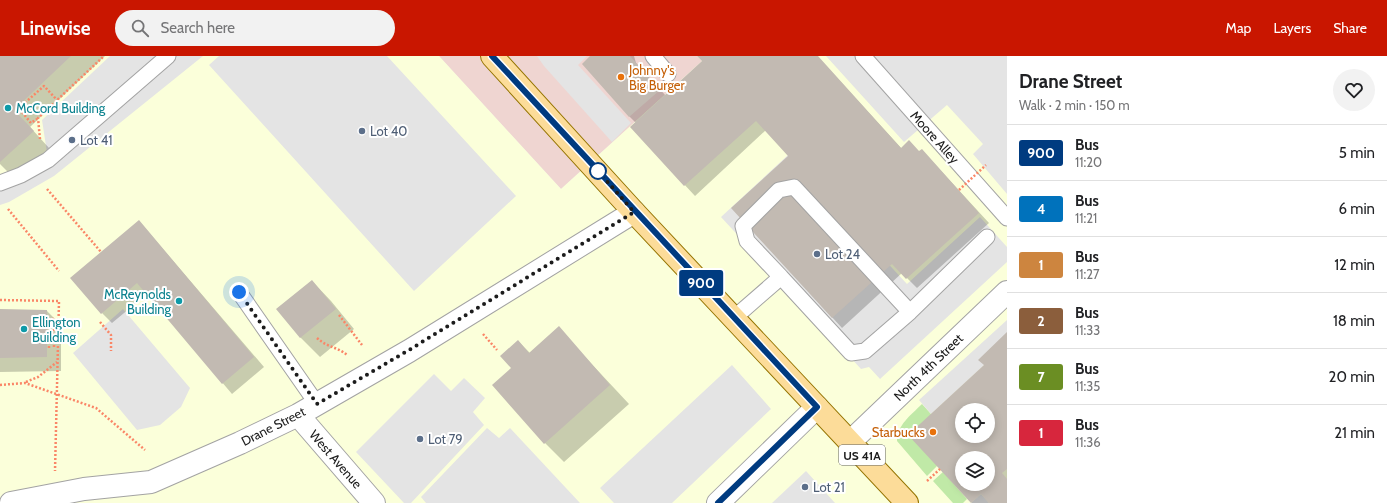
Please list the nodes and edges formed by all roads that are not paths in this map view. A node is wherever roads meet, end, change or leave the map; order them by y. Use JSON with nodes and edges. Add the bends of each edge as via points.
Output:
{"nodes":[{"id":1,"x":168,"y":56,"type":"edge"},
{"id":2,"x":492,"y":56,"type":"edge"},
{"id":3,"x":653,"y":56,"type":"edge"},
{"id":4,"x":863,"y":56,"type":"edge"},
{"id":5,"x":668,"y":74,"type":"dead end"},
{"id":6,"x":0,"y":183,"type":"edge"},
{"id":7,"x":634,"y":212,"type":"junction"},
{"id":8,"x":1007,"y":218,"type":"edge"},
{"id":9,"x":987,"y":237,"type":"dead end"},
{"id":10,"x":781,"y":278,"type":"junction"},
{"id":11,"x":239,"y":292,"type":"dead end"},
{"id":12,"x":1007,"y":292,"type":"edge"},
{"id":13,"x":910,"y":312,"type":"junction"},
{"id":14,"x":734,"y":318,"type":"junction"},
{"id":15,"x":317,"y":404,"type":"junction"},
{"id":16,"x":817,"y":407,"type":"junction"},
{"id":17,"x":298,"y":415,"type":"junction"},
{"id":18,"x":850,"y":442,"type":"junction"},
{"id":19,"x":11,"y":503,"type":"edge"},
{"id":20,"x":374,"y":503,"type":"edge"},
{"id":21,"x":718,"y":503,"type":"edge"},
{"id":22,"x":907,"y":503,"type":"edge"}],
"edges":[{"from":1,"to":6,"type":"lane","via":[[48,160]]},
{"from":2,"to":7,"type":"main road","number":"US 41A"},
{"from":3,"to":5,"type":"lane"},
{"from":4,"to":8,"type":"lane","name":"Moore Alley"},
{"from":7,"to":14,"type":"main road","number":"US 41A"},
{"from":7,"to":15,"type":"street","name":"Drane Street"},
{"from":9,"to":13,"type":"lane"},
{"from":10,"to":13,"type":"lane","via":[[851,353],[865,351]]},
{"from":10,"to":13,"type":"lane","via":[[747,241],[743,226],[779,190],[794,187]]},
{"from":10,"to":14,"type":"lane"},
{"from":11,"to":15,"type":"lane"},
{"from":12,"to":18,"type":"street","name":"North 4th Street"},
{"from":14,"to":16,"type":"main road","number":"US 41A"},
{"from":15,"to":17,"type":"street","name":"Drane Street"},
{"from":16,"to":18,"type":"main road","number":"US 41A"},
{"from":16,"to":21,"type":"street"},
{"from":17,"to":19,"type":"street","name":"Drane Street","via":[[151,482],[55,494]]},
{"from":17,"to":20,"type":"street","name":"West Avenue"},
{"from":18,"to":22,"type":"main road","number":"US 41A"}]}
